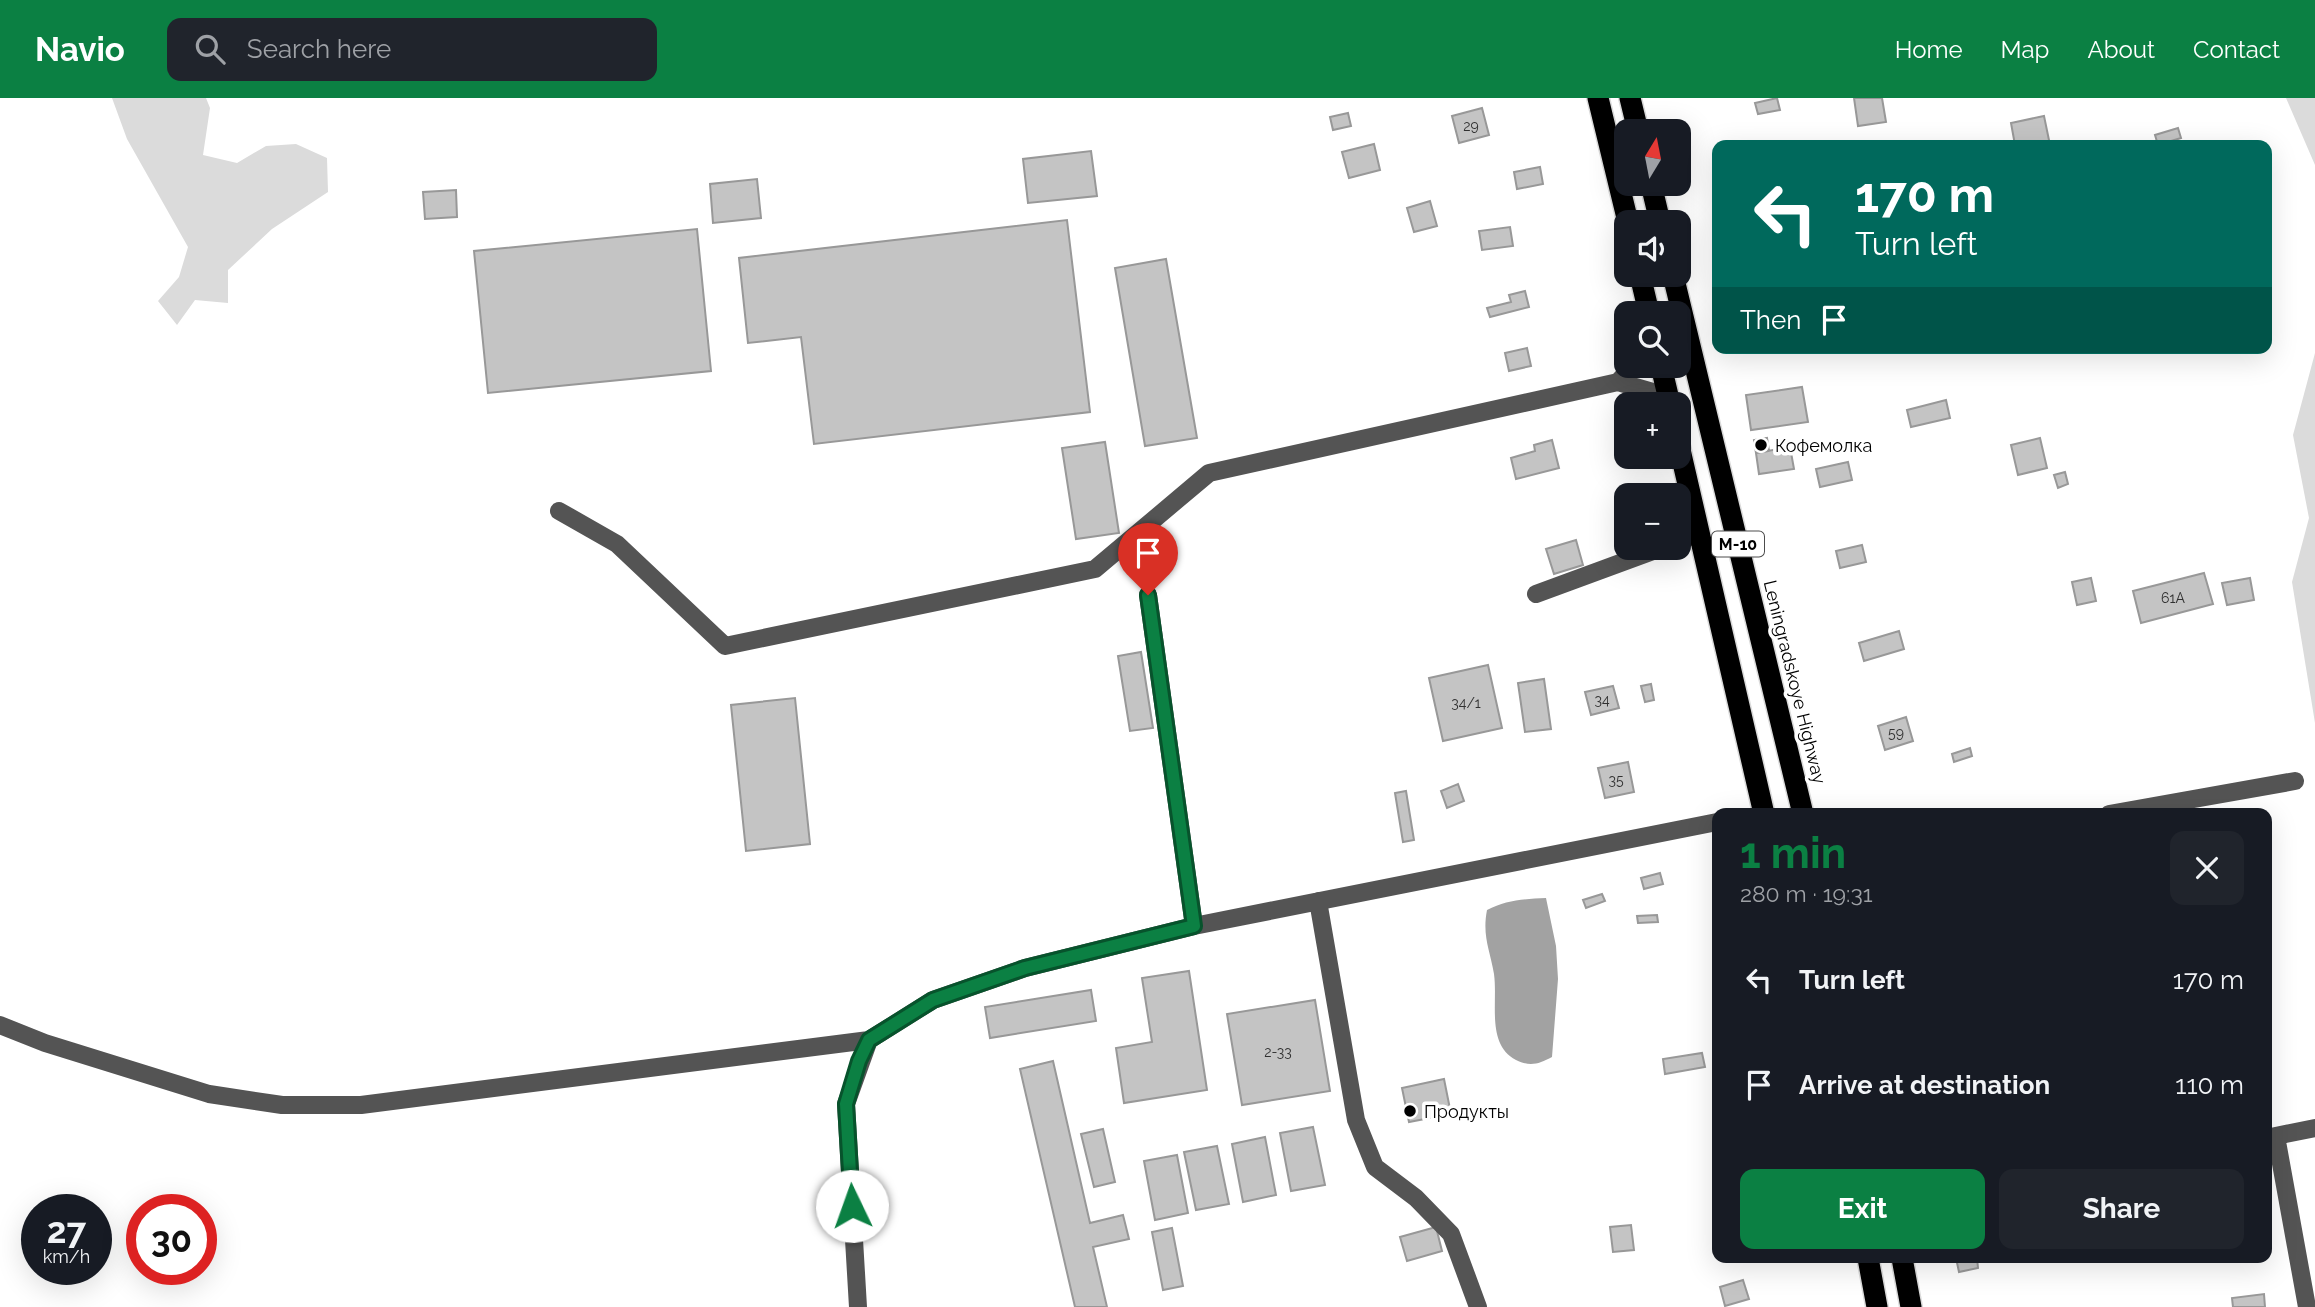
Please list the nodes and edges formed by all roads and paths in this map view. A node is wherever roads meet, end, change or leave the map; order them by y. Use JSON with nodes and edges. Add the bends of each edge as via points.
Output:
{"nodes":[{"id":1,"x":1598,"y":98,"type":"edge"},
{"id":2,"x":1630,"y":98,"type":"edge"},
{"id":3,"x":1635,"y":119,"type":"edge"},
{"id":4,"x":1625,"y":210,"type":"edge"},
{"id":5,"x":1676,"y":287,"type":"edge"},
{"id":6,"x":1622,"y":378,"type":"edge"},
{"id":7,"x":1618,"y":382,"type":"junction"},
{"id":8,"x":1653,"y":392,"type":"edge"},
{"id":9,"x":1684,"y":469,"type":"edge"},
{"id":10,"x":559,"y":511,"type":"dead end"},
{"id":11,"x":1699,"y":534,"type":"junction"},
{"id":12,"x":1691,"y":537,"type":"edge"},
{"id":13,"x":1628,"y":560,"type":"edge"},
{"id":14,"x":1536,"y":594,"type":"dead end"},
{"id":15,"x":1148,"y":595,"type":"dead end"},
{"id":16,"x":2295,"y":781,"type":"dead end"},
{"id":17,"x":1762,"y":808,"type":"edge"},
{"id":18,"x":1803,"y":808,"type":"edge"},
{"id":19,"x":2143,"y":808,"type":"edge"},
{"id":20,"x":1712,"y":823,"type":"edge"},
{"id":21,"x":1318,"y":901,"type":"junction"},
{"id":22,"x":1194,"y":926,"type":"junction"},
{"id":23,"x":0,"y":1025,"type":"edge"},
{"id":24,"x":869,"y":1040,"type":"junction"},
{"id":25,"x":2315,"y":1128,"type":"edge"},
{"id":26,"x":2272,"y":1137,"type":"edge"},
{"id":27,"x":2272,"y":1142,"type":"edge"},
{"id":28,"x":1869,"y":1263,"type":"edge"},
{"id":29,"x":1903,"y":1263,"type":"edge"},
{"id":30,"x":858,"y":1307,"type":"edge"},
{"id":31,"x":1478,"y":1307,"type":"edge"},
{"id":32,"x":1877,"y":1307,"type":"edge"},
{"id":33,"x":1911,"y":1307,"type":"edge"},
{"id":34,"x":2307,"y":1307,"type":"edge"}],
"edges":[{"from":1,"to":4,"type":"highway"},
{"from":2,"to":3,"type":"highway"},
{"from":5,"to":18,"type":"highway","name":"Leningradskoye Highway","number":"М-10"},
{"from":6,"to":7,"type":"street"},
{"from":7,"to":8,"type":"street"},
{"from":7,"to":10,"type":"street","via":[[1209,472],[1095,569],[725,646],[617,544]]},
{"from":9,"to":11,"type":"highway","number":"М-10"},
{"from":11,"to":12,"type":"street"},
{"from":11,"to":17,"type":"highway","number":"М-10"},
{"from":13,"to":14,"type":"street"},
{"from":15,"to":22,"type":"street"},
{"from":16,"to":19,"type":"street"},
{"from":20,"to":21,"type":"street"},
{"from":21,"to":22,"type":"street"},
{"from":21,"to":31,"type":"street","via":[[1356,1120],[1375,1167],[1416,1198],[1451,1234]]},
{"from":22,"to":24,"type":"street","via":[[1025,968],[933,1000]]},
{"from":23,"to":24,"type":"street","via":[[209,1094],[282,1105],[361,1105]]},
{"from":24,"to":30,"type":"street","via":[[846,1104]]},
{"from":25,"to":26,"type":"street"},
{"from":27,"to":34,"type":"street"},
{"from":28,"to":32,"type":"highway"},
{"from":29,"to":33,"type":"highway"}]}
